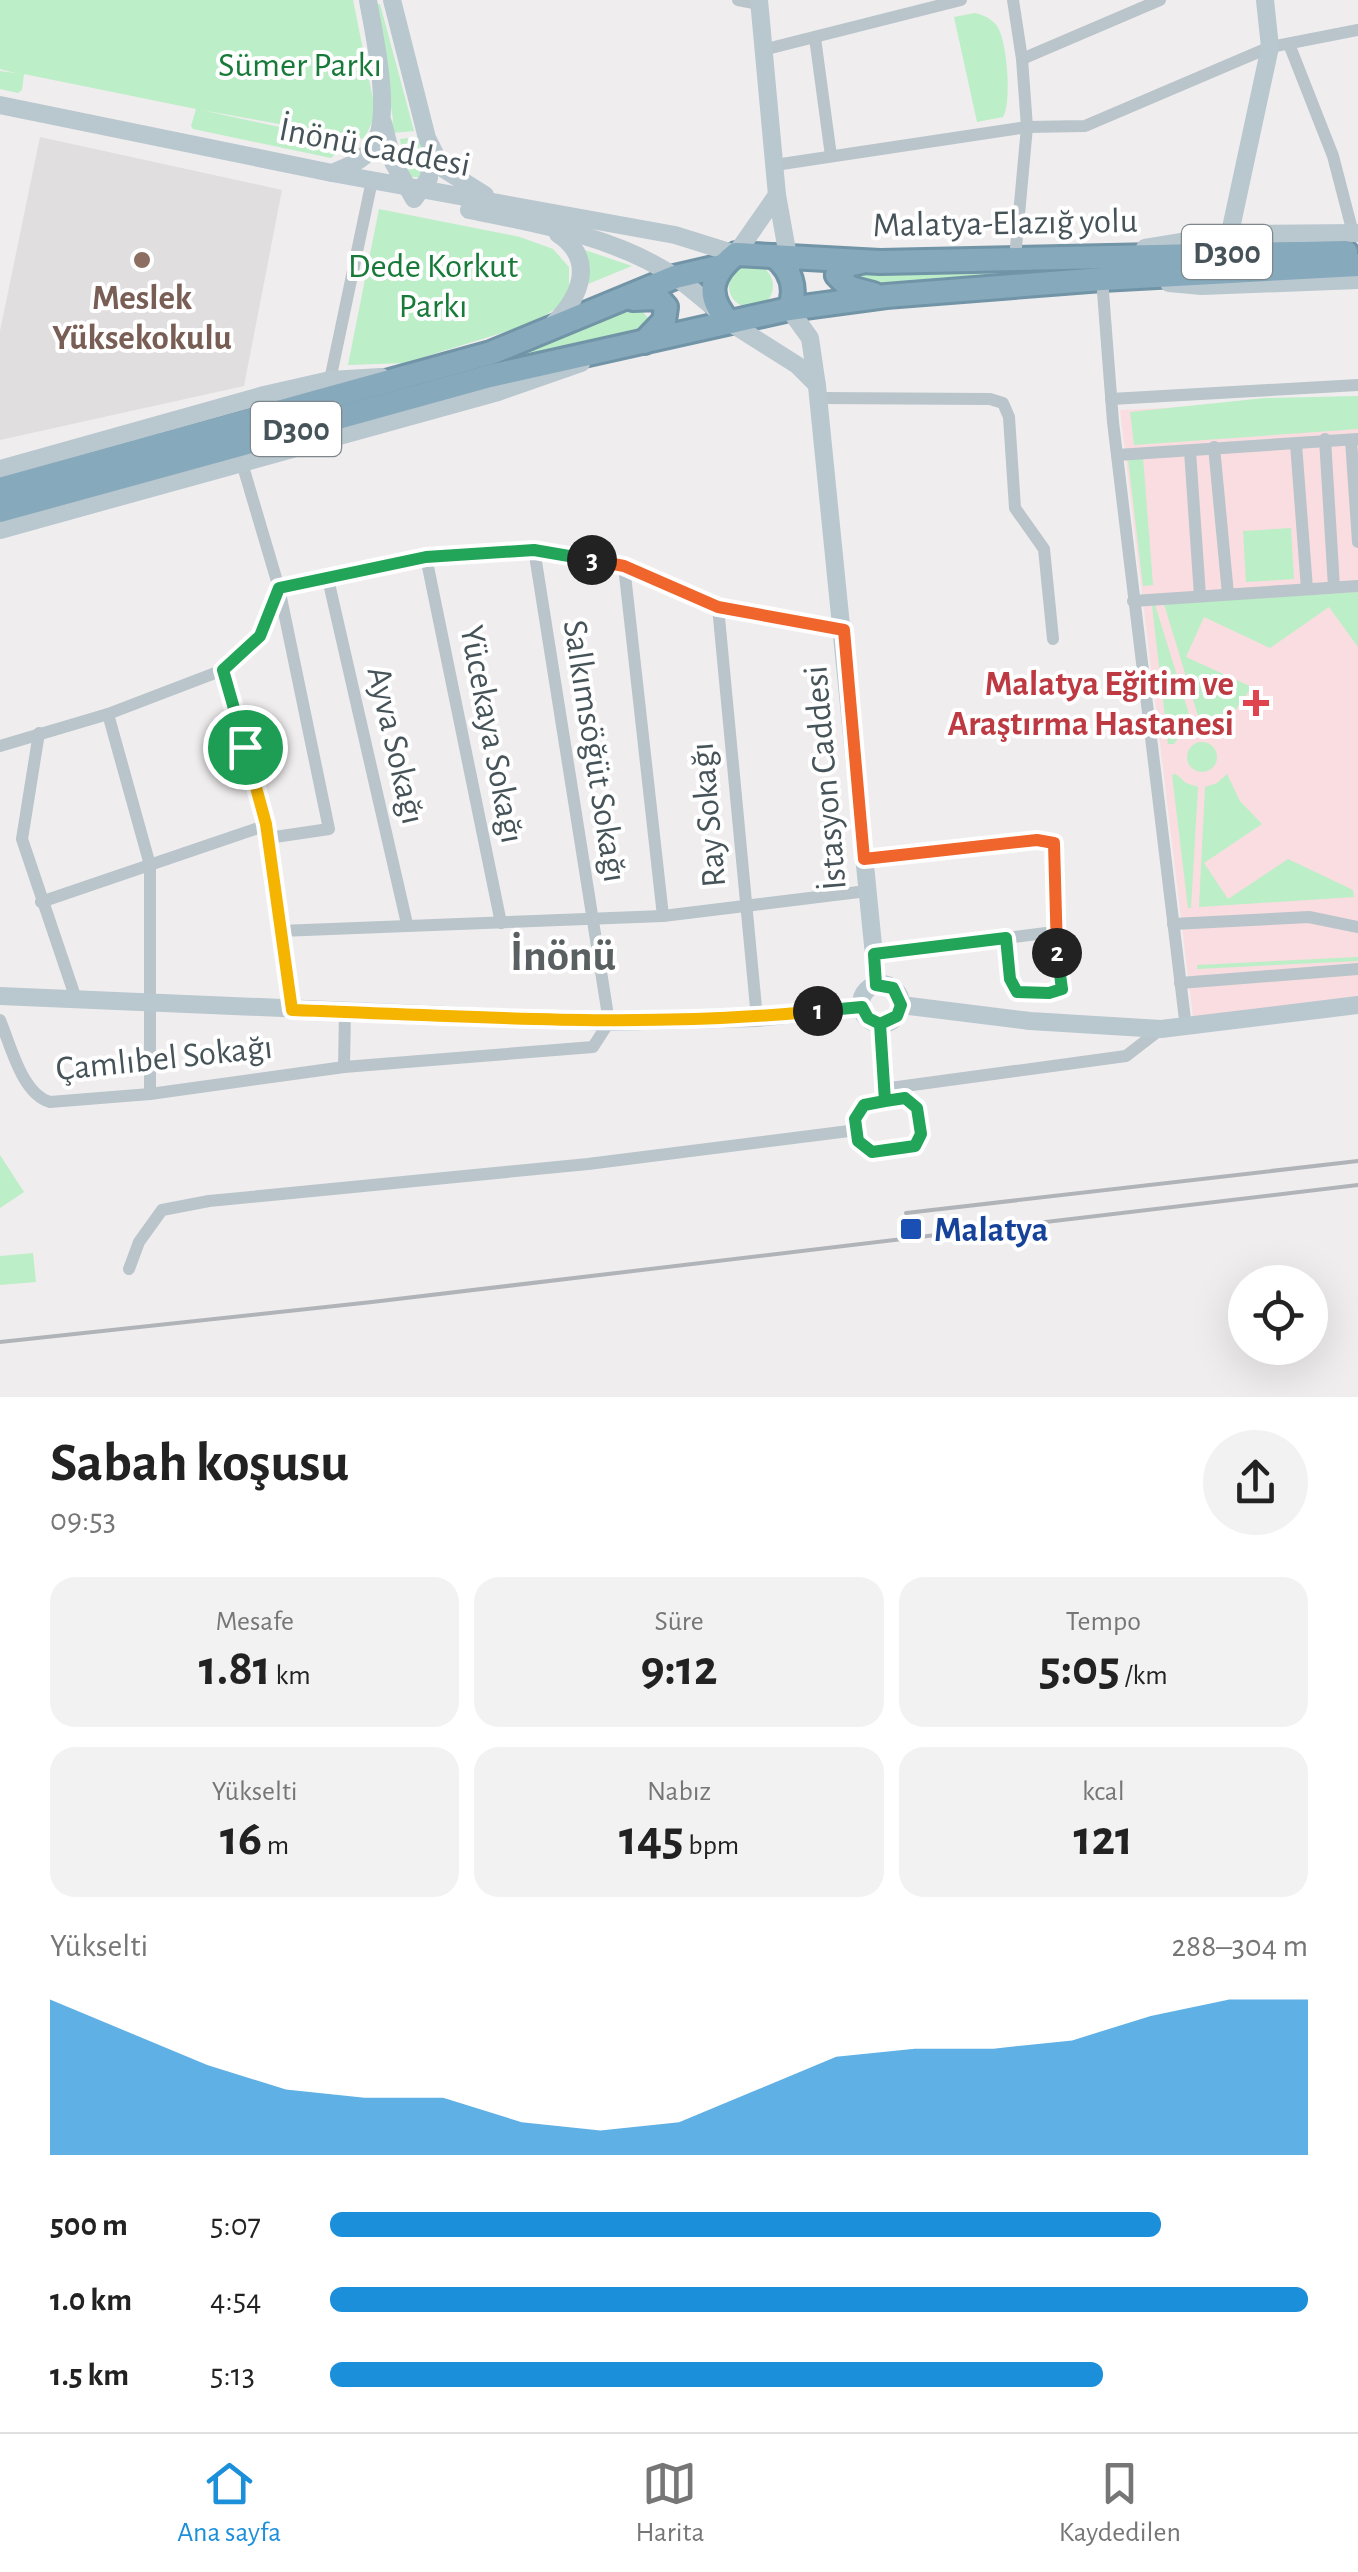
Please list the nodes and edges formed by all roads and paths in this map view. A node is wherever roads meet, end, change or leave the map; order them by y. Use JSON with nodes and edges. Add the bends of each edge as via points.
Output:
{"nodes":[{"id":1,"x":368,"y":0,"type":"edge"},
{"id":2,"x":392,"y":0,"type":"edge"},
{"id":3,"x":738,"y":0,"type":"edge"},
{"id":4,"x":962,"y":0,"type":"edge"},
{"id":5,"x":1013,"y":0,"type":"edge"},
{"id":6,"x":1265,"y":0,"type":"edge"},
{"id":7,"x":759,"y":2,"type":"edge"},
{"id":8,"x":1153,"y":2,"type":"edge"},
{"id":9,"x":1358,"y":30,"type":"edge"},
{"id":10,"x":815,"y":38,"type":"junction"},
{"id":11,"x":1280,"y":45,"type":"junction"},
{"id":12,"x":763,"y":50,"type":"junction"},
{"id":13,"x":1022,"y":59,"type":"junction"},
{"id":14,"x":0,"y":108,"type":"edge"},
{"id":15,"x":383,"y":122,"type":"junction"},
{"id":16,"x":1027,"y":127,"type":"junction"},
{"id":17,"x":428,"y":140,"type":"junction"},
{"id":18,"x":831,"y":156,"type":"junction"},
{"id":19,"x":775,"y":165,"type":"junction"},
{"id":20,"x":332,"y":173,"type":"junction"},
{"id":21,"x":370,"y":190,"type":"junction"},
{"id":22,"x":414,"y":192,"type":"junction"},
{"id":23,"x":776,"y":195,"type":"junction"},
{"id":24,"x":503,"y":204,"type":"junction"},
{"id":25,"x":545,"y":225,"type":"junction"},
{"id":26,"x":1356,"y":240,"type":"edge"},
{"id":27,"x":1228,"y":243,"type":"junction"},
{"id":28,"x":1015,"y":258,"type":"junction"},
{"id":29,"x":729,"y":260,"type":"junction"},
{"id":30,"x":785,"y":262,"type":"junction"},
{"id":31,"x":880,"y":262,"type":"junction"},
{"id":32,"x":1358,"y":265,"type":"edge"},
{"id":33,"x":1106,"y":271,"type":"junction"},
{"id":34,"x":675,"y":277,"type":"junction"},
{"id":35,"x":1358,"y":280,"type":"edge"},
{"id":36,"x":886,"y":296,"type":"junction"},
{"id":37,"x":614,"y":302,"type":"junction"},
{"id":38,"x":789,"y":308,"type":"junction"},
{"id":39,"x":724,"y":317,"type":"junction"},
{"id":40,"x":546,"y":332,"type":"junction"},
{"id":41,"x":644,"y":342,"type":"junction"},
{"id":42,"x":592,"y":352,"type":"junction"},
{"id":43,"x":402,"y":378,"type":"junction"},
{"id":44,"x":330,"y":380,"type":"junction"},
{"id":45,"x":1358,"y":385,"type":"edge"},
{"id":46,"x":818,"y":392,"type":"junction"},
{"id":47,"x":1111,"y":398,"type":"junction"},
{"id":48,"x":1324,"y":439,"type":"junction"},
{"id":49,"x":1355,"y":440,"type":"edge"},
{"id":50,"x":1296,"y":444,"type":"junction"},
{"id":51,"x":1214,"y":447,"type":"junction"},
{"id":52,"x":1190,"y":451,"type":"junction"},
{"id":53,"x":1117,"y":455,"type":"junction"},
{"id":54,"x":242,"y":463,"type":"junction"},
{"id":55,"x":0,"y":469,"type":"edge"},
{"id":56,"x":0,"y":488,"type":"edge"},
{"id":57,"x":0,"y":511,"type":"edge"},
{"id":58,"x":0,"y":530,"type":"edge"},
{"id":59,"x":1358,"y":542,"type":"edge"},
{"id":60,"x":534,"y":550,"type":"junction"},
{"id":61,"x":426,"y":557,"type":"junction"},
{"id":62,"x":624,"y":566,"type":"junction"},
{"id":63,"x":328,"y":579,"type":"junction"},
{"id":64,"x":1358,"y":586,"type":"edge"},
{"id":65,"x":1334,"y":587,"type":"junction"},
{"id":66,"x":279,"y":588,"type":"junction"},
{"id":67,"x":1307,"y":589,"type":"junction"},
{"id":68,"x":1228,"y":594,"type":"junction"},
{"id":69,"x":1200,"y":596,"type":"junction"},
{"id":70,"x":1134,"y":600,"type":"junction"},
{"id":71,"x":718,"y":607,"type":"junction"},
{"id":72,"x":844,"y":630,"type":"junction"},
{"id":73,"x":1053,"y":639,"type":"dead end"},
{"id":74,"x":223,"y":670,"type":"junction"},
{"id":75,"x":108,"y":714,"type":"junction"},
{"id":76,"x":38,"y":734,"type":"junction"},
{"id":77,"x":0,"y":746,"type":"edge"},
{"id":78,"x":267,"y":831,"type":"junction"},
{"id":79,"x":864,"y":859,"type":"junction"},
{"id":80,"x":150,"y":866,"type":"junction"},
{"id":81,"x":866,"y":891,"type":"junction"},
{"id":82,"x":42,"y":902,"type":"junction"},
{"id":83,"x":745,"y":906,"type":"junction"},
{"id":84,"x":663,"y":916,"type":"junction"},
{"id":85,"x":592,"y":918,"type":"junction"},
{"id":86,"x":501,"y":923,"type":"junction"},
{"id":87,"x":406,"y":924,"type":"junction"},
{"id":88,"x":1173,"y":924,"type":"junction"},
{"id":89,"x":1358,"y":926,"type":"edge"},
{"id":90,"x":280,"y":930,"type":"junction"},
{"id":91,"x":1054,"y":932,"type":"junction"},
{"id":92,"x":1006,"y":938,"type":"junction"},
{"id":93,"x":874,"y":954,"type":"junction"},
{"id":94,"x":1358,"y":970,"type":"edge"},
{"id":95,"x":1180,"y":983,"type":"junction"},
{"id":96,"x":876,"y":985,"type":"junction"},
{"id":97,"x":0,"y":996,"type":"edge"},
{"id":98,"x":77,"y":1002,"type":"junction"},
{"id":99,"x":152,"y":1004,"type":"junction"},
{"id":100,"x":901,"y":1005,"type":"junction"},
{"id":101,"x":1358,"y":1005,"type":"edge"},
{"id":102,"x":862,"y":1007,"type":"junction"},
{"id":103,"x":292,"y":1010,"type":"junction"},
{"id":104,"x":345,"y":1012,"type":"junction"},
{"id":105,"x":757,"y":1018,"type":"junction"},
{"id":106,"x":0,"y":1020,"type":"edge"},
{"id":107,"x":609,"y":1022,"type":"junction"},
{"id":108,"x":880,"y":1024,"type":"junction"},
{"id":109,"x":1186,"y":1028,"type":"junction"},
{"id":110,"x":1161,"y":1029,"type":"junction"},
{"id":111,"x":344,"y":1066,"type":"junction"},
{"id":112,"x":150,"y":1094,"type":"junction"},
{"id":113,"x":884,"y":1095,"type":"junction"},
{"id":114,"x":856,"y":1130,"type":"junction"},
{"id":115,"x":129,"y":1269,"type":"dead end"}],
"edges":[{"from":1,"to":15,"type":"main road"},
{"from":2,"to":17,"type":"main road"},
{"from":3,"to":7,"type":"street"},
{"from":4,"to":10,"type":"street"},
{"from":5,"to":13,"type":"street"},
{"from":6,"to":11,"type":"main road"},
{"from":7,"to":12,"type":"main road"},
{"from":8,"to":13,"type":"street"},
{"from":9,"to":11,"type":"street"},
{"from":10,"to":12,"type":"street"},
{"from":10,"to":18,"type":"street"},
{"from":11,"to":16,"type":"street","via":[[1085,126]]},
{"from":11,"to":26,"type":"street","via":[[1333,156]]},
{"from":11,"to":27,"type":"main road"},
{"from":12,"to":19,"type":"main road"},
{"from":13,"to":16,"type":"street"},
{"from":14,"to":20,"type":"main road","name":"İnönü Caddesi"},
{"from":14,"to":21,"type":"main road","name":"İnönü Caddesi"},
{"from":15,"to":20,"type":"main road","via":[[375,146]]},
{"from":15,"to":22,"type":"main road","via":[[393,162]]},
{"from":16,"to":18,"type":"street"},
{"from":16,"to":28,"type":"street"},
{"from":17,"to":22,"type":"main road","via":[[432,164]]},
{"from":17,"to":24,"type":"main road","via":[[442,168]]},
{"from":18,"to":19,"type":"street"},
{"from":19,"to":23,"type":"main road"},
{"from":20,"to":22,"type":"main road","name":"İnönü Caddesi"},
{"from":21,"to":22,"type":"main road","name":"İnönü Caddesi"},
{"from":21,"to":44,"type":"street"},
{"from":22,"to":24,"type":"main road","name":"İnönü Caddesi"},
{"from":22,"to":25,"type":"main road"},
{"from":23,"to":29,"type":"main road"},
{"from":23,"to":30,"type":"main road"},
{"from":24,"to":29,"type":"main road","name":"İnönü Caddesi","via":[[675,235]]},
{"from":25,"to":34,"type":"main road","via":[[634,255]]},
{"from":25,"to":40,"type":"main road","via":[[582,259],[582,282],[571,306]]},
{"from":26,"to":27,"type":"highway","name":"Malatya-Elazığ yolu","number":"D300"},
{"from":27,"to":33,"type":"highway","name":"Malatya-Elazığ yolu","number":"D300"},
{"from":28,"to":31,"type":"highway","name":"Malatya-Elazığ yolu","number":"D300"},
{"from":28,"to":33,"type":"highway","name":"Malatya-Elazığ yolu","number":"D300"},
{"from":29,"to":30,"type":"highway","name":"Malatya-Elazığ yolu"},
{"from":29,"to":34,"type":"highway","number":"D300"},
{"from":29,"to":39,"type":"highway","via":[[714,286]]},
{"from":30,"to":31,"type":"highway","name":"Malatya-Elazığ yolu","number":"D300"},
{"from":30,"to":38,"type":"highway"},
{"from":31,"to":36,"type":"highway","via":[[851,263],[837,275],[857,292]]},
{"from":32,"to":33,"type":"highway","name":"Malatya-Elazığ yolu","number":"D300"},
{"from":33,"to":35,"type":"main road","via":[[1202,286]]},
{"from":33,"to":36,"type":"highway","name":"Malatya-Elazığ yolu","number":"D300"},
{"from":33,"to":47,"type":"street"},
{"from":34,"to":37,"type":"highway","number":"D300"},
{"from":34,"to":39,"type":"main road"},
{"from":36,"to":38,"type":"highway","name":"Malatya-Elazığ yolu","number":"D300"},
{"from":37,"to":40,"type":"highway","number":"D300"},
{"from":37,"to":41,"type":"highway","via":[[664,302],[664,320]]},
{"from":38,"to":39,"type":"highway","name":"Malatya-Elazığ yolu"},
{"from":38,"to":46,"type":"main road","name":"İstasyon Caddesi","via":[[810,338]]},
{"from":39,"to":41,"type":"highway","number":"D300"},
{"from":39,"to":46,"type":"main road","via":[[797,365]]},
{"from":40,"to":43,"type":"highway","number":"D300"},
{"from":41,"to":42,"type":"highway","number":"D300"},
{"from":42,"to":54,"type":"main road","via":[[540,380]]},
{"from":42,"to":57,"type":"highway","number":"D300"},
{"from":43,"to":44,"type":"main road"},
{"from":43,"to":56,"type":"highway","number":"D300"},
{"from":44,"to":55,"type":"main road"},
{"from":45,"to":47,"type":"street"},
{"from":46,"to":72,"type":"main road","name":"İstasyon Caddesi"},
{"from":46,"to":73,"type":"street","via":[[1003,403],[1010,417],[1015,508],[1044,549]]},
{"from":47,"to":53,"type":"street"},
{"from":48,"to":49,"type":"street"},
{"from":48,"to":50,"type":"street"},
{"from":48,"to":65,"type":"street"},
{"from":49,"to":59,"type":"street"},
{"from":50,"to":51,"type":"street"},
{"from":50,"to":67,"type":"street"},
{"from":51,"to":52,"type":"street"},
{"from":51,"to":68,"type":"street"},
{"from":52,"to":53,"type":"street"},
{"from":52,"to":69,"type":"street"},
{"from":53,"to":70,"type":"street"},
{"from":54,"to":58,"type":"main road"},
{"from":54,"to":66,"type":"street"},
{"from":60,"to":61,"type":"street"},
{"from":60,"to":62,"type":"street"},
{"from":60,"to":85,"type":"street","name":"Salkımsöğüt Sokağı"},
{"from":61,"to":63,"type":"street"},
{"from":61,"to":86,"type":"street","name":"Yücekaya Sokağı"},
{"from":62,"to":71,"type":"street"},
{"from":62,"to":84,"type":"street"},
{"from":63,"to":66,"type":"street"},
{"from":63,"to":87,"type":"street","name":"Ayva Sokağı"},
{"from":64,"to":65,"type":"street"},
{"from":65,"to":67,"type":"street"},
{"from":66,"to":74,"type":"street","via":[[260,636]]},
{"from":66,"to":78,"type":"street","via":[[329,829]]},
{"from":67,"to":68,"type":"street"},
{"from":68,"to":69,"type":"street"},
{"from":69,"to":70,"type":"street"},
{"from":70,"to":88,"type":"street"},
{"from":71,"to":72,"type":"street"},
{"from":71,"to":83,"type":"street","name":"Ray Sokağı"},
{"from":72,"to":79,"type":"main road","name":"İstasyon Caddesi"},
{"from":74,"to":75,"type":"street"},
{"from":74,"to":78,"type":"street"},
{"from":75,"to":76,"type":"street"},
{"from":75,"to":80,"type":"street"},
{"from":76,"to":77,"type":"street"},
{"from":76,"to":82,"type":"street","via":[[22,840]]},
{"from":78,"to":80,"type":"street"},
{"from":78,"to":90,"type":"street"},
{"from":79,"to":81,"type":"main road","name":"İstasyon Caddesi"},
{"from":79,"to":91,"type":"street","via":[[1054,843]]},
{"from":80,"to":82,"type":"street"},
{"from":80,"to":99,"type":"street"},
{"from":81,"to":83,"type":"street"},
{"from":81,"to":93,"type":"main road","name":"İstasyon Caddesi"},
{"from":82,"to":98,"type":"street"},
{"from":83,"to":84,"type":"street"},
{"from":83,"to":105,"type":"street","name":"Ray Sokağı"},
{"from":84,"to":85,"type":"street"},
{"from":85,"to":86,"type":"street"},
{"from":85,"to":107,"type":"street","name":"Salkımsöğüt Sokağı"},
{"from":86,"to":87,"type":"street"},
{"from":87,"to":90,"type":"street"},
{"from":88,"to":89,"type":"street","via":[[1309,917]]},
{"from":88,"to":95,"type":"street"},
{"from":90,"to":103,"type":"street"},
{"from":91,"to":92,"type":"street"},
{"from":91,"to":92,"type":"street","via":[[1062,989],[1049,993],[1017,992]]},
{"from":92,"to":93,"type":"street"},
{"from":93,"to":96,"type":"main road","name":"İstasyon Caddesi"},
{"from":94,"to":95,"type":"street"},
{"from":95,"to":109,"type":"street"},
{"from":96,"to":100,"type":"main road","via":[[893,988]]},
{"from":96,"to":102,"type":"main road","via":[[864,994]]},
{"from":97,"to":98,"type":"main road"},
{"from":98,"to":99,"type":"main road"},
{"from":99,"to":103,"type":"main road"},
{"from":99,"to":112,"type":"street"},
{"from":100,"to":108,"type":"main road","via":[[897,1016]]},
{"from":100,"to":110,"type":"main road"},
{"from":101,"to":109,"type":"main road"},
{"from":102,"to":105,"type":"main road"},
{"from":102,"to":108,"type":"main road"},
{"from":103,"to":104,"type":"main road"},
{"from":104,"to":107,"type":"main road"},
{"from":104,"to":111,"type":"street"},
{"from":105,"to":107,"type":"main road"},
{"from":106,"to":112,"type":"street","name":"Çamlıbel Sokağı","via":[[38,1098]]},
{"from":107,"to":111,"type":"street","name":"Çamlıbel Sokağı","via":[[593,1047]]},
{"from":108,"to":113,"type":"street"},
{"from":109,"to":110,"type":"main road"},
{"from":110,"to":113,"type":"street","via":[[1126,1056]]},
{"from":111,"to":112,"type":"street","name":"Çamlıbel Sokağı"},
{"from":113,"to":114,"type":"street","via":[[864,1105]]},
{"from":113,"to":114,"type":"street","via":[[917,1108],[921,1134],[915,1146],[872,1152]]},
{"from":114,"to":115,"type":"street","via":[[209,1201],[162,1210]]}]}
